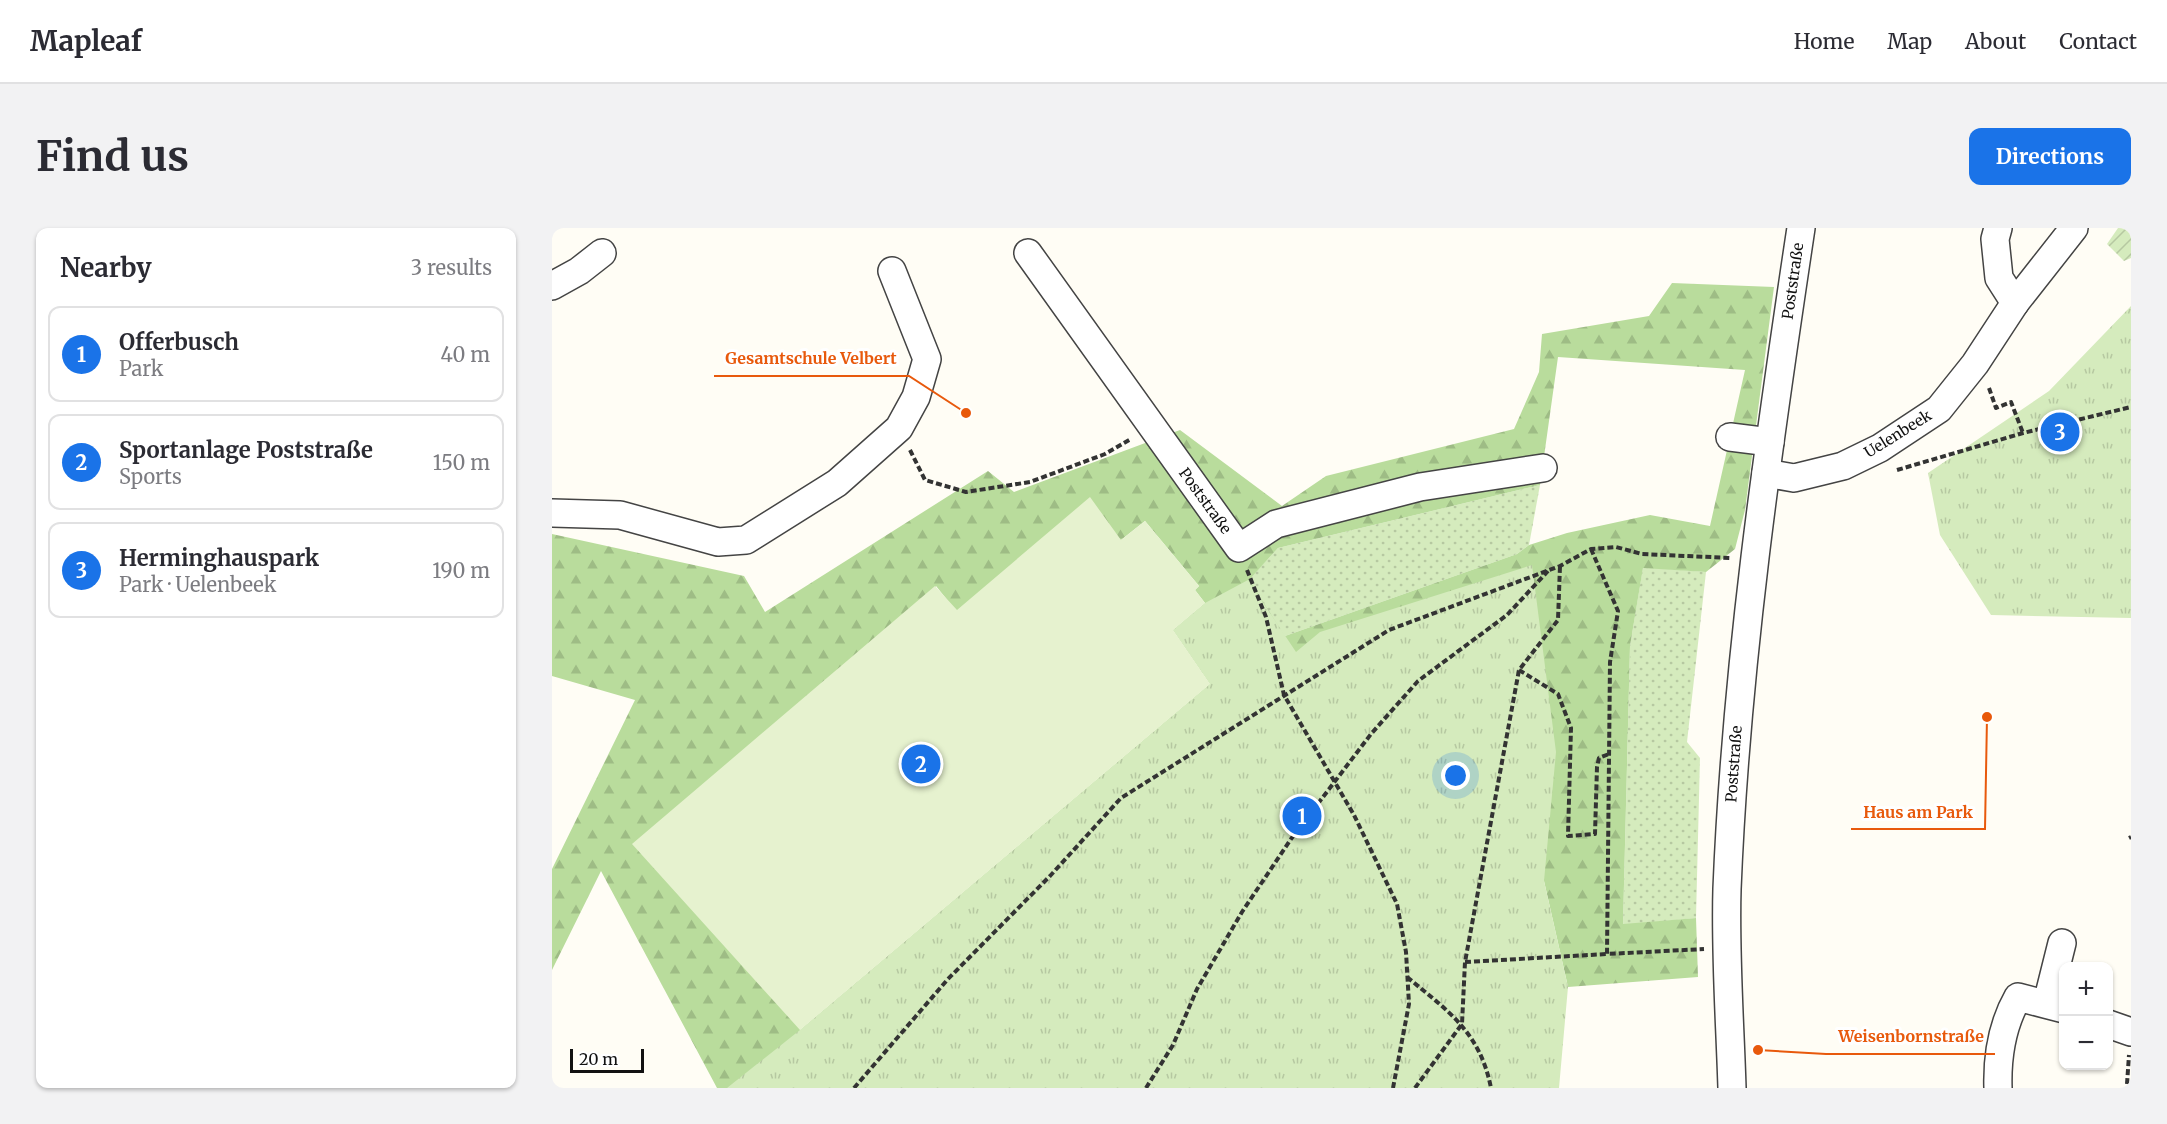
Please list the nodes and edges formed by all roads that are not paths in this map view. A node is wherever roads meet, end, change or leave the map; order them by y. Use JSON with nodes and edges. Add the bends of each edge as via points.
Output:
{"nodes":[{"id":1,"x":1800,"y":228,"type":"edge"},
{"id":2,"x":1998,"y":228,"type":"edge"},
{"id":3,"x":2074,"y":228,"type":"edge"},
{"id":4,"x":602,"y":253,"type":"dead end"},
{"id":5,"x":1028,"y":254,"type":"dead end"},
{"id":6,"x":892,"y":271,"type":"dead end"},
{"id":7,"x":552,"y":286,"type":"edge"},
{"id":8,"x":2015,"y":303,"type":"junction"},
{"id":9,"x":1730,"y":436,"type":"dead end"},
{"id":10,"x":1770,"y":441,"type":"junction"},
{"id":11,"x":1543,"y":468,"type":"dead end"},
{"id":12,"x":1766,"y":473,"type":"junction"},
{"id":13,"x":552,"y":513,"type":"edge"},
{"id":14,"x":2062,"y":943,"type":"dead end"},
{"id":15,"x":2055,"y":1006,"type":"edge"},
{"id":16,"x":2113,"y":1025,"type":"edge"},
{"id":17,"x":2131,"y":1032,"type":"edge"},
{"id":18,"x":1732,"y":1088,"type":"edge"},
{"id":19,"x":1998,"y":1088,"type":"edge"}],
"edges":[{"from":1,"to":10,"type":"street","name":"Poststraße"},
{"from":2,"to":8,"type":"street","via":[[1995,239],[1999,278]]},
{"from":3,"to":8,"type":"street","name":"Uelenbeek"},
{"from":4,"to":7,"type":"street"},
{"from":5,"to":11,"type":"street","name":"Poststraße","via":[[1239,548],[1276,524],[1420,487]]},
{"from":6,"to":13,"type":"street","via":[[927,359],[916,397],[899,428],[837,483],[746,540],[718,542],[620,515]]},
{"from":8,"to":12,"type":"street","name":"Uelenbeek","via":[[1976,364],[1940,409],[1880,448],[1843,466],[1794,478]]},
{"from":9,"to":10,"type":"street"},
{"from":10,"to":12,"type":"street","name":"Poststraße"},
{"from":12,"to":18,"type":"street","name":"Poststraße","via":[[1733,761],[1727,892]]},
{"from":14,"to":15,"type":"street"},
{"from":15,"to":19,"type":"street","via":[[2018,997],[2007,1016],[1997,1065]]},
{"from":16,"to":17,"type":"street"}]}
